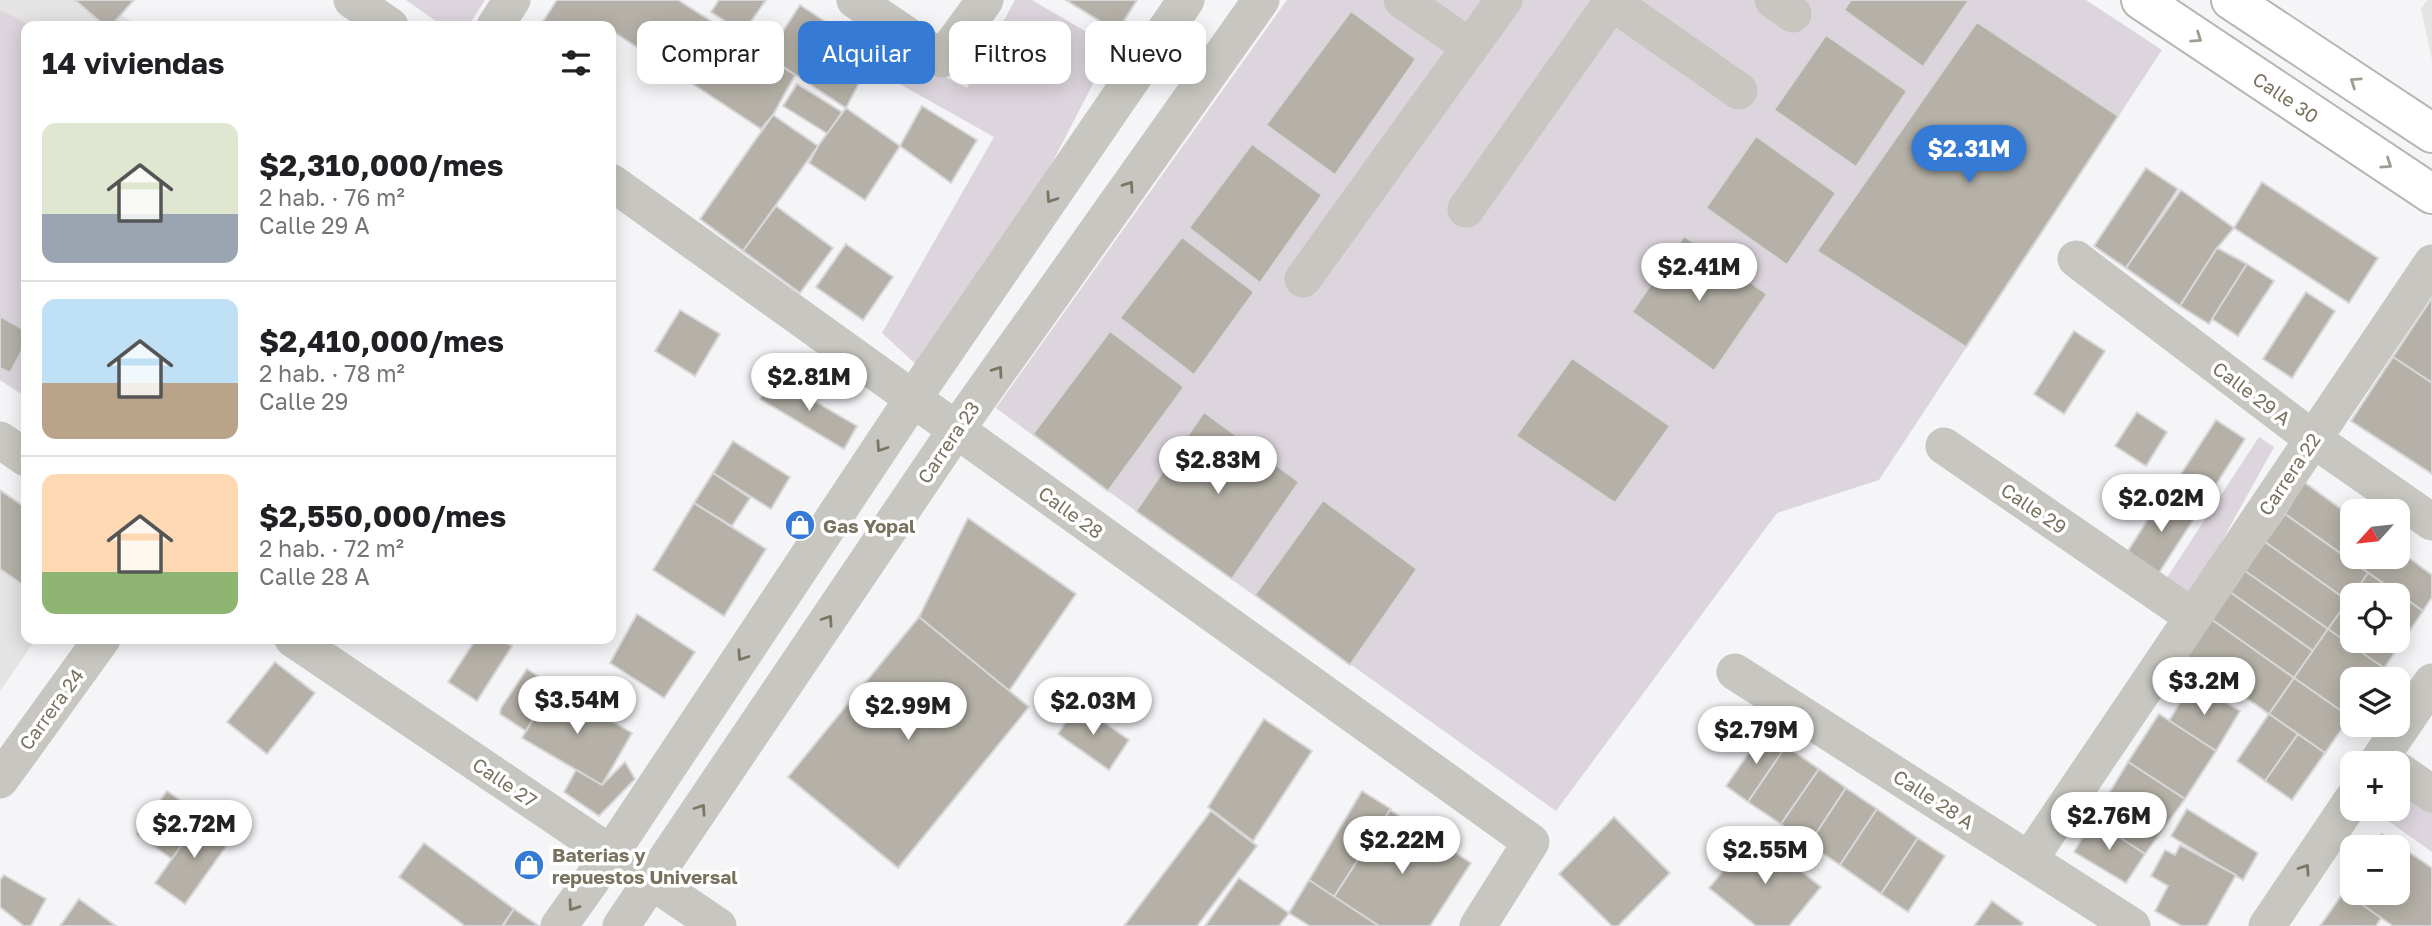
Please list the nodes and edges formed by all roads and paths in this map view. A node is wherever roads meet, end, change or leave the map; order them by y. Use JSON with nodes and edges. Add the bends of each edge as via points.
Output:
{"nodes":[{"id":1,"x":352,"y":0,"type":"edge"},
{"id":2,"x":512,"y":0,"type":"edge"},
{"id":3,"x":855,"y":0,"type":"edge"},
{"id":4,"x":985,"y":0,"type":"edge"},
{"id":5,"x":1186,"y":0,"type":"edge"},
{"id":6,"x":1261,"y":0,"type":"edge"},
{"id":7,"x":1402,"y":0,"type":"edge"},
{"id":8,"x":2141,"y":0,"type":"edge"},
{"id":9,"x":2231,"y":0,"type":"edge"},
{"id":10,"x":1613,"y":1,"type":"edge"},
{"id":11,"x":1494,"y":3,"type":"edge"},
{"id":12,"x":383,"y":21,"type":"edge"},
{"id":13,"x":498,"y":21,"type":"edge"},
{"id":14,"x":1470,"y":47,"type":"junction"},
{"id":15,"x":1739,"y":91,"type":"dead end"},
{"id":16,"x":2432,"y":133,"type":"edge"},
{"id":17,"x":616,"y":186,"type":"edge"},
{"id":18,"x":2432,"y":194,"type":"edge"},
{"id":19,"x":1466,"y":209,"type":"dead end"},
{"id":20,"x":2076,"y":259,"type":"dead end"},
{"id":21,"x":2432,"y":263,"type":"edge"},
{"id":22,"x":1303,"y":279,"type":"dead end"},
{"id":23,"x":912,"y":400,"type":"junction"},
{"id":24,"x":956,"y":430,"type":"junction"},
{"id":25,"x":2313,"y":439,"type":"junction"},
{"id":26,"x":0,"y":440,"type":"edge"},
{"id":27,"x":1944,"y":446,"type":"dead end"},
{"id":28,"x":21,"y":455,"type":"edge"},
{"id":29,"x":2432,"y":522,"type":"edge"},
{"id":30,"x":2193,"y":617,"type":"junction"},
{"id":31,"x":98,"y":644,"type":"edge"},
{"id":32,"x":300,"y":644,"type":"edge"},
{"id":33,"x":1735,"y":672,"type":"dead end"},
{"id":34,"x":2432,"y":682,"type":"edge"},
{"id":35,"x":2393,"y":751,"type":"edge"},
{"id":36,"x":0,"y":780,"type":"edge"},
{"id":37,"x":2410,"y":780,"type":"edge"},
{"id":38,"x":2432,"y":794,"type":"edge"},
{"id":39,"x":2340,"y":818,"type":"edge"},
{"id":40,"x":611,"y":853,"type":"junction"},
{"id":41,"x":2029,"y":860,"type":"junction"},
{"id":42,"x":652,"y":881,"type":"junction"},
{"id":43,"x":559,"y":926,"type":"edge"},
{"id":44,"x":621,"y":926,"type":"edge"},
{"id":45,"x":718,"y":926,"type":"edge"},
{"id":46,"x":1478,"y":926,"type":"edge"},
{"id":47,"x":2132,"y":926,"type":"edge"},
{"id":48,"x":2267,"y":926,"type":"edge"}],
"edges":[{"from":1,"to":12,"type":"street"},
{"from":2,"to":13,"type":"street"},
{"from":3,"to":4,"type":"street","via":[[942,59]]},
{"from":5,"to":23,"type":"street","one_way":true},
{"from":24,"to":6,"type":"street","name":"Carrera 23","one_way":true},
{"from":7,"to":14,"type":"street"},
{"from":8,"to":18,"type":"main road","name":"Calle 30","one_way":true},
{"from":16,"to":9,"type":"main road","one_way":true},
{"from":10,"to":15,"type":"street"},
{"from":10,"to":19,"type":"street"},
{"from":11,"to":14,"type":"street"},
{"from":14,"to":22,"type":"street"},
{"from":17,"to":23,"type":"street","name":"Calle 28"},
{"from":20,"to":25,"type":"street","name":"Calle 29 A"},
{"from":21,"to":25,"type":"street","name":"Carrera 22"},
{"from":23,"to":24,"type":"street","name":"Calle 28"},
{"from":23,"to":40,"type":"street","one_way":true},
{"from":42,"to":24,"type":"street","name":"Carrera 23","one_way":true},
{"from":24,"to":46,"type":"street","name":"Calle 28","via":[[1531,842]]},
{"from":25,"to":29,"type":"street","name":"Calle 29 A"},
{"from":25,"to":30,"type":"street","name":"Carrera 22"},
{"from":26,"to":28,"type":"street"},
{"from":27,"to":30,"type":"street","name":"Calle 29"},
{"from":30,"to":41,"type":"street","name":"Carrera 22"},
{"from":31,"to":36,"type":"street","name":"Carrera 24"},
{"from":32,"to":40,"type":"street","name":"Calle 27"},
{"from":33,"to":41,"type":"street","name":"Calle 28 A"},
{"from":34,"to":35,"type":"street"},
{"from":37,"to":38,"type":"street"},
{"from":48,"to":39,"type":"street","one_way":true},
{"from":40,"to":42,"type":"street","name":"Calle 27"},
{"from":40,"to":43,"type":"street","one_way":true},
{"from":41,"to":47,"type":"street","name":"Calle 28 A"},
{"from":42,"to":44,"type":"street","name":"Carrera 23"},
{"from":42,"to":45,"type":"street","name":"Calle 27"}]}
